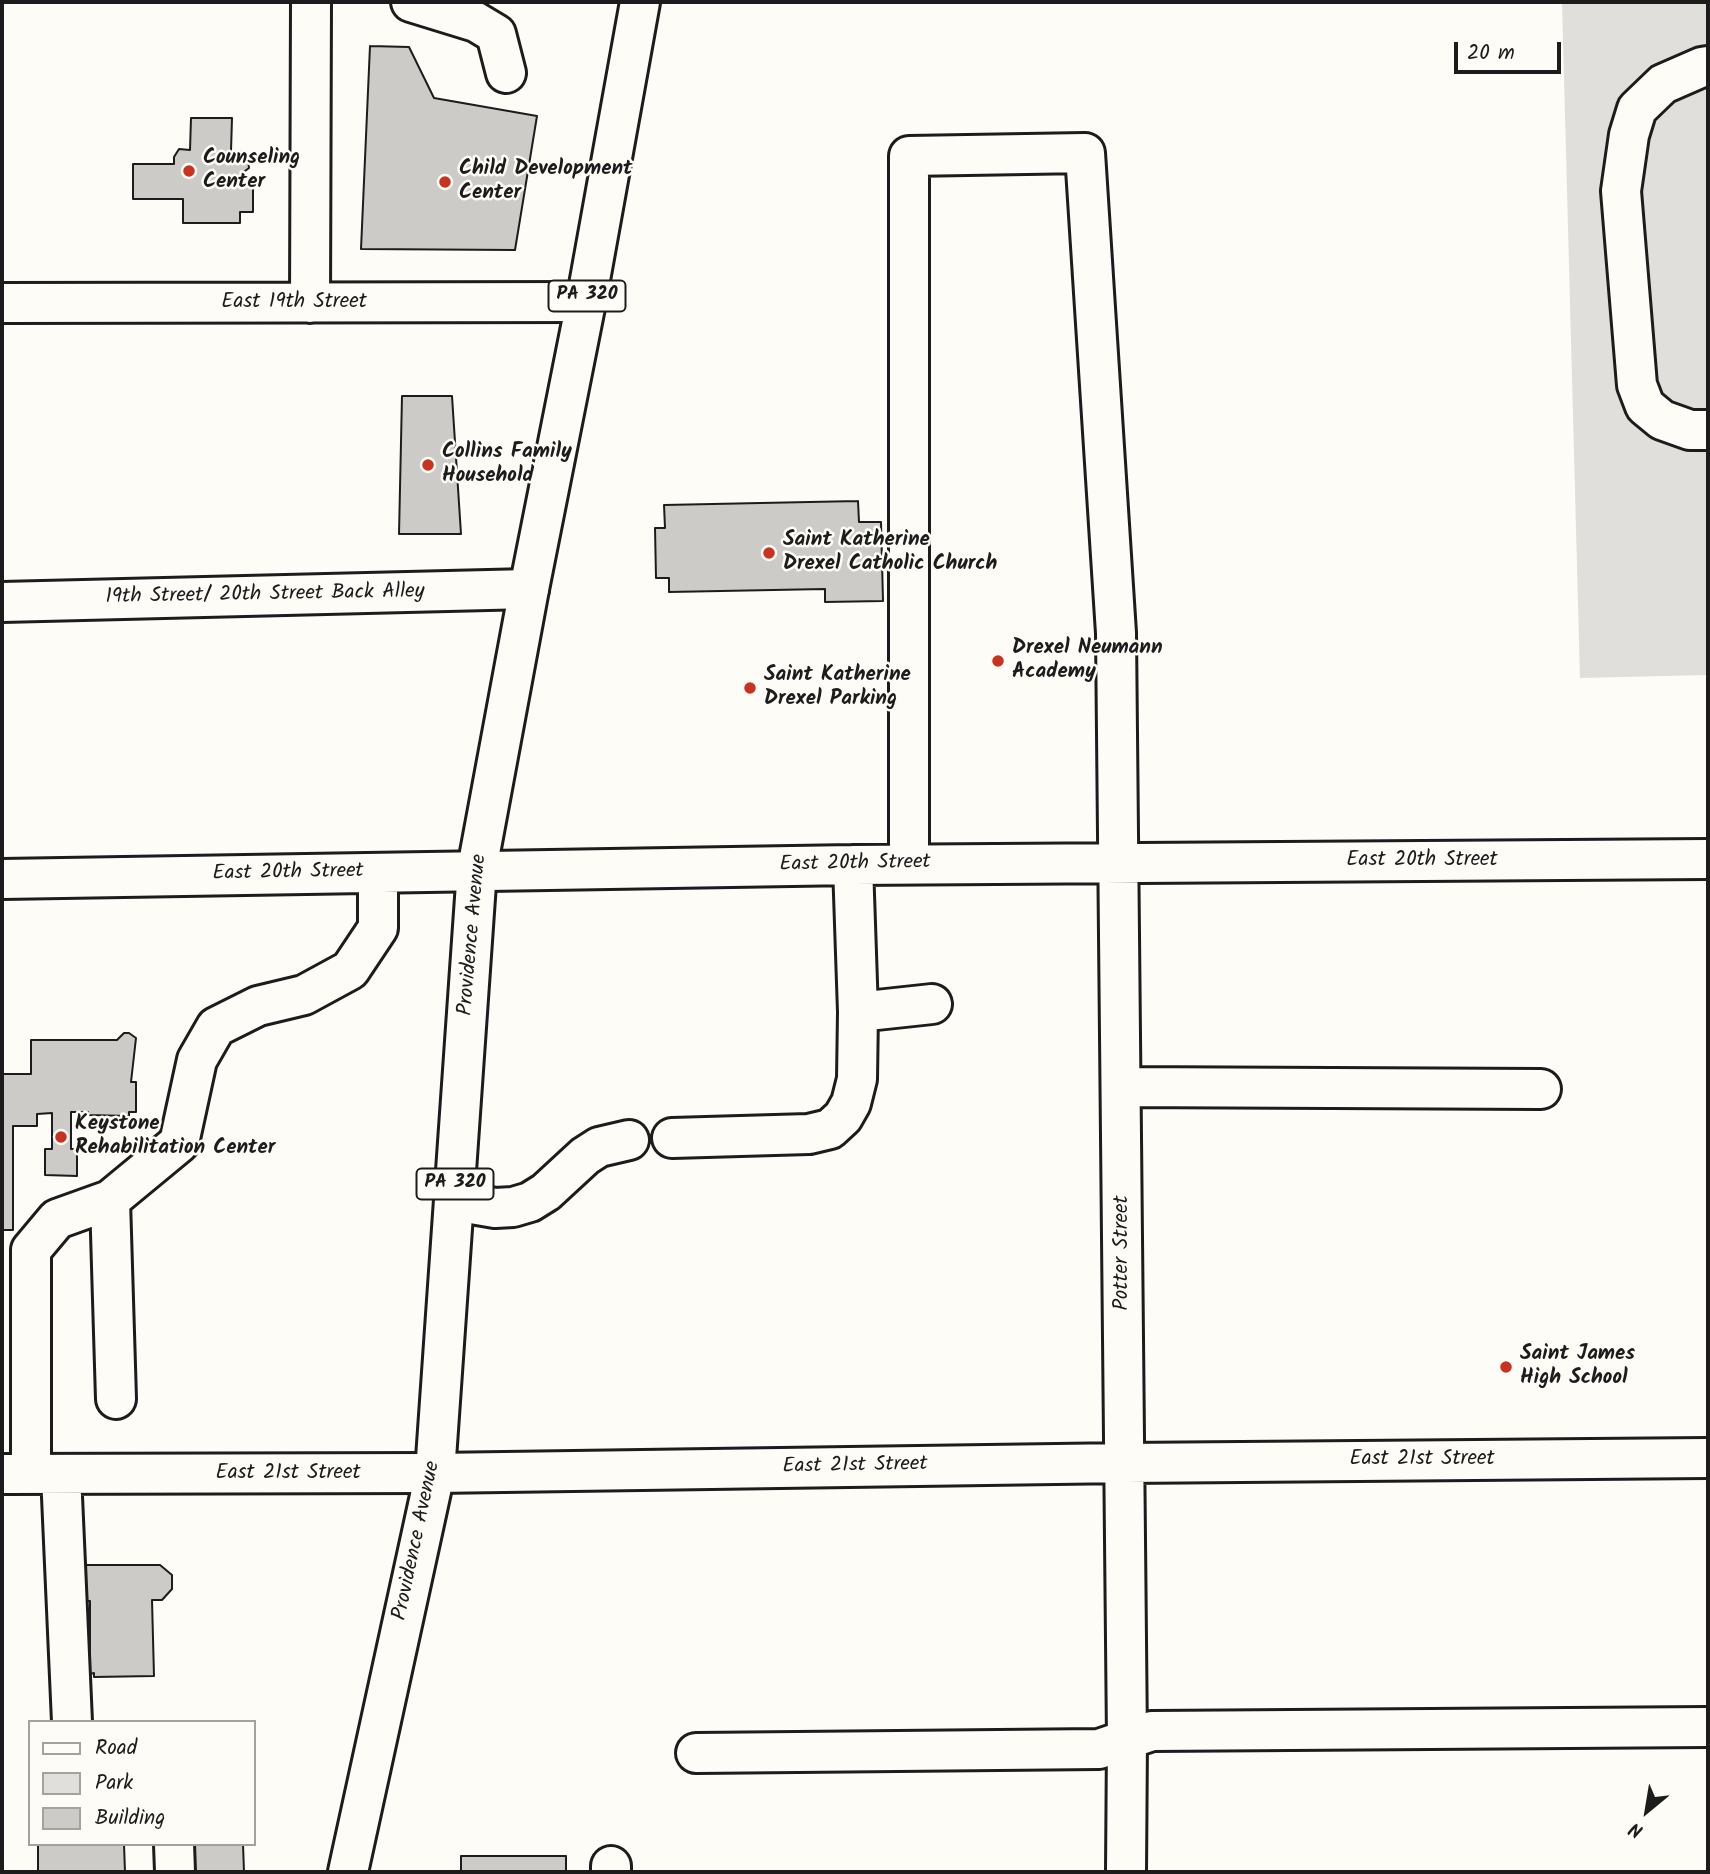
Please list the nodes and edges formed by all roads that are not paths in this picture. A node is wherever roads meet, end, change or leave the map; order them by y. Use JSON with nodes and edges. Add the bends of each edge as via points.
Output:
{"nodes":[{"id":1,"x":311,"y":2,"type":"edge"},
{"id":2,"x":411,"y":2,"type":"edge"},
{"id":3,"x":640,"y":2,"type":"edge"},
{"id":4,"x":1708,"y":66,"type":"edge"},
{"id":5,"x":506,"y":73,"type":"dead end"},
{"id":6,"x":586,"y":302,"type":"junction"},
{"id":7,"x":2,"y":303,"type":"edge"},
{"id":8,"x":310,"y":303,"type":"junction"},
{"id":9,"x":1708,"y":430,"type":"edge"},
{"id":10,"x":529,"y":589,"type":"junction"},
{"id":11,"x":2,"y":602,"type":"edge"},
{"id":12,"x":1708,"y":859,"type":"edge"},
{"id":13,"x":853,"y":864,"type":"junction"},
{"id":14,"x":909,"y":864,"type":"junction"},
{"id":15,"x":1119,"y":864,"type":"junction"},
{"id":16,"x":477,"y":869,"type":"junction"},
{"id":17,"x":379,"y":873,"type":"junction"},
{"id":18,"x":2,"y":879,"type":"edge"},
{"id":19,"x":932,"y":1004,"type":"dead end"},
{"id":20,"x":858,"y":1012,"type":"junction"},
{"id":21,"x":1122,"y":1087,"type":"junction"},
{"id":22,"x":1541,"y":1089,"type":"dead end"},
{"id":23,"x":672,"y":1138,"type":"dead end"},
{"id":24,"x":629,"y":1140,"type":"dead end"},
{"id":25,"x":110,"y":1200,"type":"junction"},
{"id":26,"x":454,"y":1201,"type":"junction"},
{"id":27,"x":116,"y":1399,"type":"dead end"},
{"id":28,"x":1708,"y":1458,"type":"edge"},
{"id":29,"x":1125,"y":1463,"type":"junction"},
{"id":30,"x":31,"y":1474,"type":"edge"},
{"id":31,"x":435,"y":1474,"type":"junction"},
{"id":32,"x":72,"y":1720,"type":"edge"},
{"id":33,"x":1708,"y":1727,"type":"edge"},
{"id":34,"x":1127,"y":1740,"type":"junction"},
{"id":35,"x":696,"y":1753,"type":"dead end"},
{"id":36,"x":174,"y":1846,"type":"edge"},
{"id":37,"x":175,"y":1872,"type":"edge"},
{"id":38,"x":348,"y":1872,"type":"edge"},
{"id":39,"x":1125,"y":1872,"type":"edge"}],
"edges":[{"from":1,"to":8,"type":"street"},
{"from":2,"to":5,"type":"street","via":[[476,22],[496,34]]},
{"from":3,"to":6,"type":"street","name":"Providence Avenue","number":"PA 320"},
{"from":4,"to":9,"type":"street","via":[[1662,84],[1637,109],[1621,191],[1641,396],[1645,406],[1662,420],[1690,430]]},
{"from":6,"to":8,"type":"street","name":"East 19th Street"},
{"from":6,"to":10,"type":"street","name":"Providence Avenue","number":"PA 320"},
{"from":7,"to":8,"type":"street","name":"East 19th Street"},
{"from":10,"to":11,"type":"street","name":"19th Street/ 20th Street Back Alley"},
{"from":10,"to":16,"type":"street","name":"Providence Avenue","number":"PA 320"},
{"from":12,"to":15,"type":"street","name":"East 20th Street"},
{"from":13,"to":14,"type":"street","name":"East 20th Street"},
{"from":13,"to":16,"type":"street","name":"East 20th Street"},
{"from":13,"to":20,"type":"street"},
{"from":14,"to":15,"type":"street","name":"East 20th Street"},
{"from":14,"to":15,"type":"street","name":"Potter Street","via":[[909,156],[1085,153],[1116,633]]},
{"from":15,"to":21,"type":"street","name":"Potter Street"},
{"from":16,"to":17,"type":"street","name":"East 20th Street"},
{"from":16,"to":26,"type":"street","name":"Providence Avenue","number":"PA 320"},
{"from":17,"to":18,"type":"street","name":"East 20th Street"},
{"from":17,"to":25,"type":"street","via":[[378,928],[350,970],[304,995],[258,1006],[216,1027],[197,1060],[179,1143]]},
{"from":19,"to":20,"type":"street"},
{"from":20,"to":23,"type":"street","via":[[851,1103],[830,1129],[809,1134]]},
{"from":21,"to":22,"type":"street"},
{"from":21,"to":29,"type":"street","name":"Potter Street"},
{"from":24,"to":26,"type":"street","via":[[599,1147],[530,1202],[495,1208]]},
{"from":25,"to":27,"type":"street"},
{"from":25,"to":30,"type":"street","via":[[57,1219],[31,1250]]},
{"from":26,"to":31,"type":"street","name":"Providence Avenue","number":"PA 320"},
{"from":28,"to":29,"type":"street","name":"East 21st Street"},
{"from":29,"to":31,"type":"street","name":"East 21st Street"},
{"from":29,"to":34,"type":"street","name":"Potter Street"},
{"from":30,"to":31,"type":"street","name":"East 21st Street"},
{"from":30,"to":32,"type":"street"},
{"from":31,"to":38,"type":"street","name":"Providence Avenue","number":"PA 320"},
{"from":33,"to":34,"type":"street","via":[[1152,1731]]},
{"from":34,"to":35,"type":"street","via":[[1099,1749]]},
{"from":34,"to":39,"type":"street","name":"Potter Street"},
{"from":36,"to":37,"type":"street"}]}
